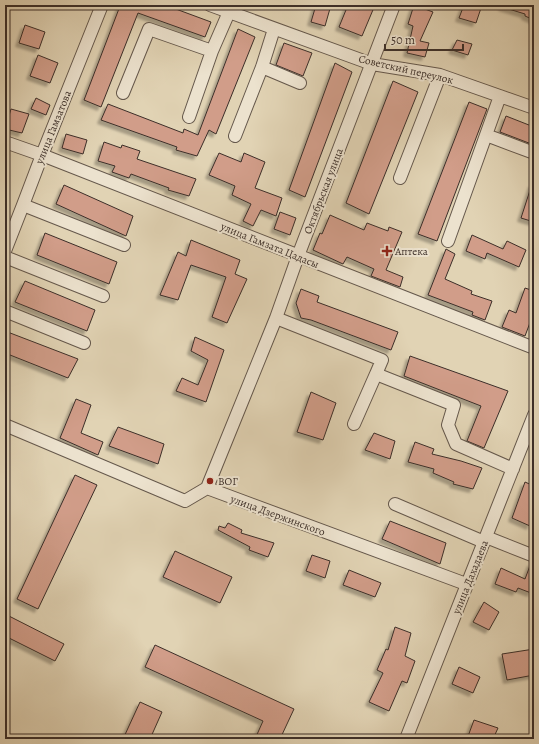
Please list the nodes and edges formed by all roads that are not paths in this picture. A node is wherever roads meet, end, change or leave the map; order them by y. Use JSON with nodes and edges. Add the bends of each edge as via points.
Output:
{"nodes":[{"id":1,"x":102,"y":5,"type":"edge"},
{"id":2,"x":210,"y":5,"type":"edge"},
{"id":3,"x":394,"y":5,"type":"edge"},
{"id":4,"x":229,"y":12,"type":"junction"},
{"id":5,"x":274,"y":28,"type":"junction"},
{"id":6,"x":212,"y":51,"type":"junction"},
{"id":7,"x":372,"y":64,"type":"junction"},
{"id":8,"x":262,"y":68,"type":"junction"},
{"id":9,"x":440,"y":75,"type":"junction"},
{"id":10,"x":300,"y":83,"type":"dead end"},
{"id":11,"x":123,"y":93,"type":"dead end"},
{"id":12,"x":500,"y":96,"type":"junction"},
{"id":13,"x":534,"y":108,"type":"edge"},
{"id":14,"x":189,"y":117,"type":"dead end"},
{"id":15,"x":486,"y":135,"type":"junction"},
{"id":16,"x":235,"y":136,"type":"dead end"},
{"id":17,"x":5,"y":142,"type":"edge"},
{"id":18,"x":534,"y":153,"type":"edge"},
{"id":19,"x":42,"y":154,"type":"junction"},
{"id":20,"x":400,"y":178,"type":"dead end"},
{"id":21,"x":24,"y":205,"type":"junction"},
{"id":22,"x":448,"y":241,"type":"dead end"},
{"id":23,"x":124,"y":245,"type":"dead end"},
{"id":24,"x":5,"y":250,"type":"edge"},
{"id":25,"x":298,"y":256,"type":"junction"},
{"id":26,"x":5,"y":257,"type":"edge"},
{"id":27,"x":103,"y":296,"type":"dead end"},
{"id":28,"x":5,"y":311,"type":"edge"},
{"id":29,"x":276,"y":318,"type":"junction"},
{"id":30,"x":84,"y":343,"type":"dead end"},
{"id":31,"x":534,"y":348,"type":"edge"},
{"id":32,"x":376,"y":374,"type":"junction"},
{"id":33,"x":534,"y":415,"type":"edge"},
{"id":34,"x":354,"y":424,"type":"dead end"},
{"id":35,"x":5,"y":425,"type":"edge"},
{"id":36,"x":513,"y":469,"type":"junction"},
{"id":37,"x":207,"y":488,"type":"junction"},
{"id":38,"x":395,"y":504,"type":"dead end"},
{"id":39,"x":485,"y":540,"type":"junction"},
{"id":40,"x":534,"y":556,"type":"edge"},
{"id":41,"x":466,"y":584,"type":"junction"},
{"id":42,"x":407,"y":739,"type":"edge"}],
"edges":[{"from":1,"to":19,"type":"street","name":"улица Гамзатова"},
{"from":2,"to":4,"type":"street","name":"Советский переулок"},
{"from":3,"to":7,"type":"street","name":"Октябрьская улица"},
{"from":4,"to":5,"type":"street","name":"Советский переулок"},
{"from":4,"to":6,"type":"street"},
{"from":5,"to":7,"type":"street","name":"Советский переулок"},
{"from":5,"to":8,"type":"street"},
{"from":6,"to":11,"type":"street","via":[[149,29]]},
{"from":6,"to":14,"type":"street"},
{"from":7,"to":9,"type":"street","name":"Советский переулок"},
{"from":7,"to":25,"type":"street","name":"Октябрьская улица"},
{"from":8,"to":10,"type":"street"},
{"from":8,"to":16,"type":"street"},
{"from":9,"to":12,"type":"street","name":"Советский переулок"},
{"from":9,"to":20,"type":"street"},
{"from":12,"to":13,"type":"street","name":"Советский переулок"},
{"from":12,"to":15,"type":"street"},
{"from":15,"to":18,"type":"street"},
{"from":15,"to":22,"type":"street"},
{"from":17,"to":19,"type":"street","name":"улица Гамзата Цадасы"},
{"from":19,"to":21,"type":"street","name":"улица Гамзатова"},
{"from":19,"to":25,"type":"street","name":"улица Гамзата Цадасы"},
{"from":21,"to":23,"type":"street"},
{"from":21,"to":24,"type":"street","name":"улица Гамзатова"},
{"from":25,"to":29,"type":"street","name":"Октябрьская улица"},
{"from":25,"to":31,"type":"street","name":"улица Гамзата Цадасы"},
{"from":26,"to":27,"type":"street"},
{"from":28,"to":30,"type":"street"},
{"from":29,"to":32,"type":"street","via":[[382,360]]},
{"from":29,"to":37,"type":"street","name":"Октябрьская улица"},
{"from":32,"to":34,"type":"street"},
{"from":32,"to":36,"type":"street","via":[[454,405],[448,425],[456,444]]},
{"from":33,"to":36,"type":"street","name":"улица Дахадаева"},
{"from":35,"to":37,"type":"street","via":[[185,501]]},
{"from":36,"to":39,"type":"street","name":"улица Дахадаева"},
{"from":37,"to":41,"type":"street","name":"улица Дзержинского"},
{"from":38,"to":39,"type":"street"},
{"from":39,"to":40,"type":"street"},
{"from":39,"to":41,"type":"street","name":"улица Дахадаева"},
{"from":41,"to":42,"type":"street","name":"улица Дахадаева"}]}
